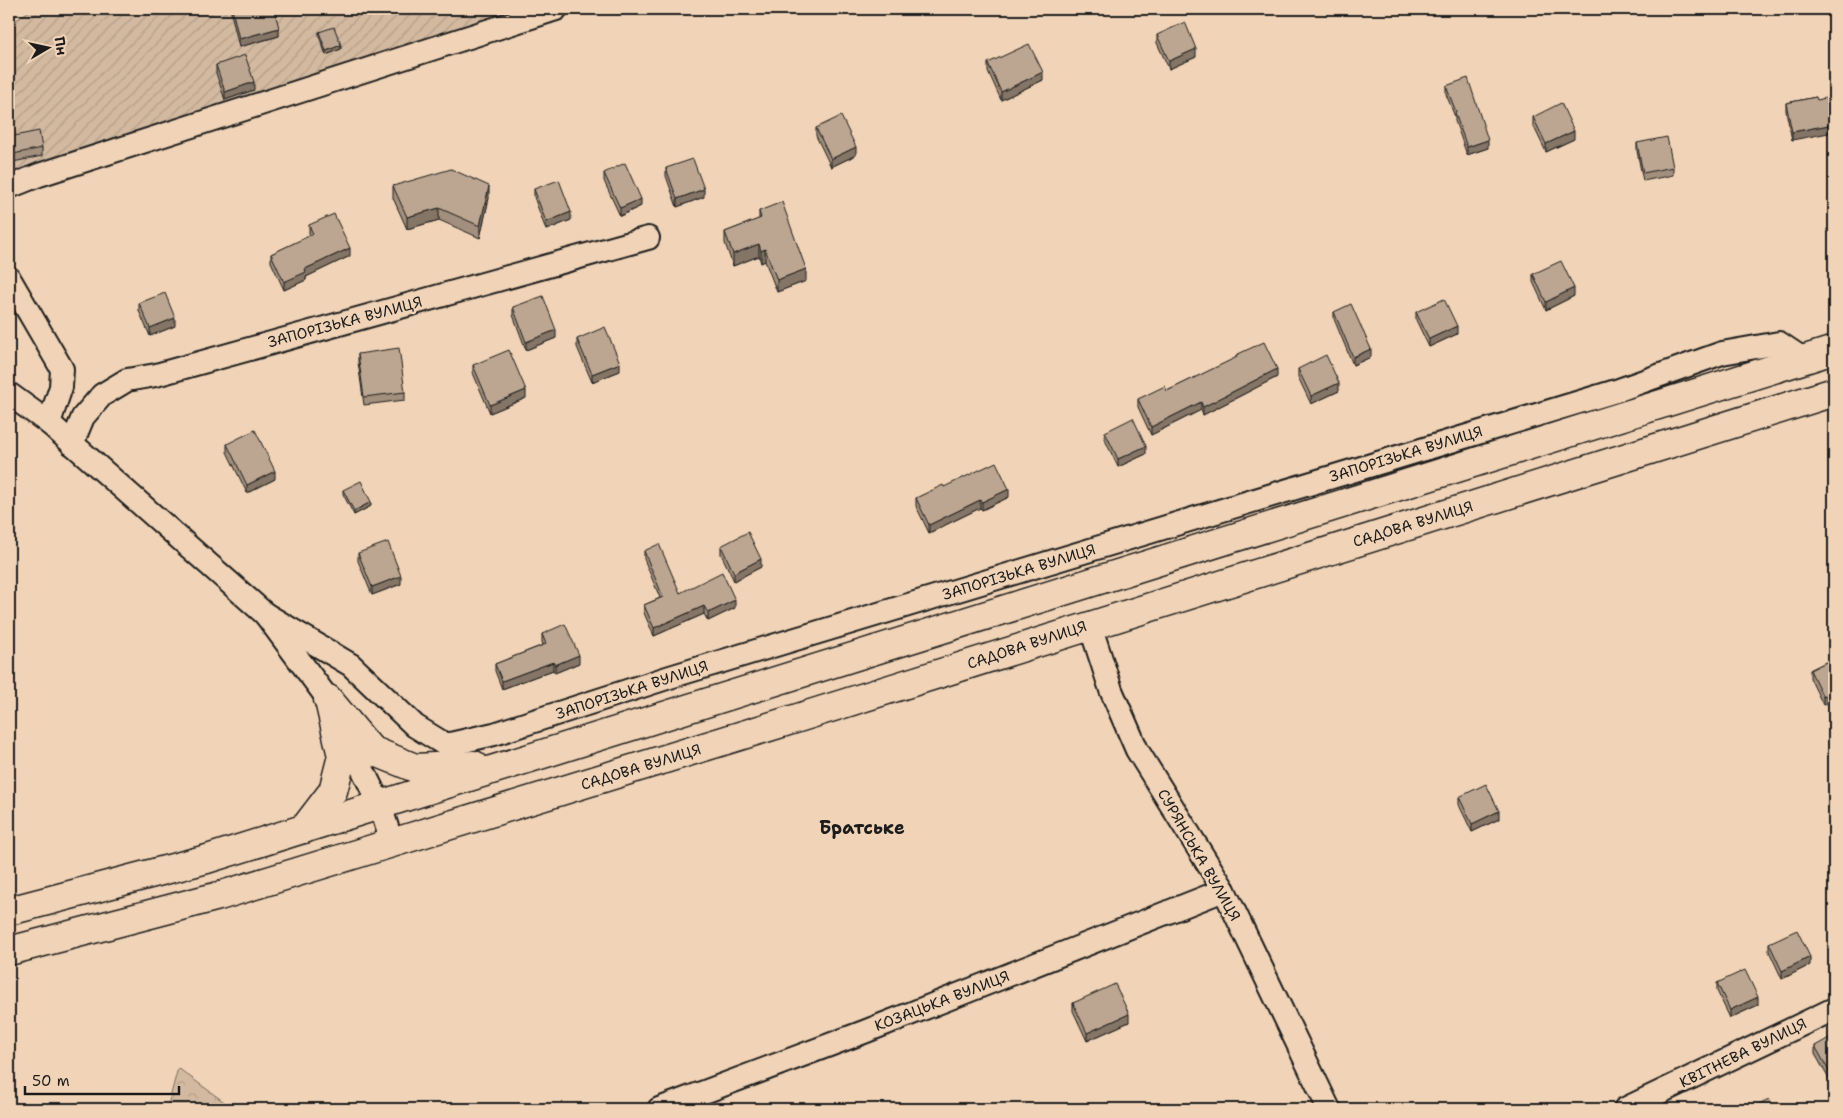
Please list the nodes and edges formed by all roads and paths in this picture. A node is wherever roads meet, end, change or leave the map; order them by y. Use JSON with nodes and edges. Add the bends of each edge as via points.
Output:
{"nodes":[{"id":1,"x":556,"y":9,"type":"edge"},
{"id":2,"x":9,"y":187,"type":"edge"},
{"id":3,"x":648,"y":238,"type":"dead end"},
{"id":4,"x":9,"y":278,"type":"edge"},
{"id":5,"x":1834,"y":350,"type":"edge"},
{"id":6,"x":1803,"y":359,"type":"junction"},
{"id":7,"x":1834,"y":392,"type":"edge"},
{"id":8,"x":9,"y":394,"type":"edge"},
{"id":9,"x":49,"y":422,"type":"junction"},
{"id":10,"x":72,"y":444,"type":"junction"},
{"id":11,"x":265,"y":614,"type":"junction"},
{"id":12,"x":1090,"y":625,"type":"junction"},
{"id":13,"x":328,"y":699,"type":"junction"},
{"id":14,"x":509,"y":764,"type":"junction"},
{"id":15,"x":372,"y":808,"type":"junction"},
{"id":16,"x":304,"y":830,"type":"junction"},
{"id":17,"x":392,"y":843,"type":"junction"},
{"id":18,"x":1224,"y":890,"type":"junction"},
{"id":19,"x":9,"y":911,"type":"edge"},
{"id":20,"x":9,"y":951,"type":"edge"},
{"id":21,"x":1834,"y":1009,"type":"edge"},
{"id":22,"x":659,"y":1109,"type":"edge"},
{"id":23,"x":1329,"y":1109,"type":"edge"},
{"id":24,"x":1625,"y":1109,"type":"edge"}],
"edges":[{"from":1,"to":2,"type":"street"},
{"from":3,"to":10,"type":"street","name":"ЗАПОРІЗЬКА ВУЛИЦЯ","via":[[156,375],[127,380],[102,395],[83,417]]},
{"from":4,"to":9,"type":"street","via":[[62,369],[61,387]]},
{"from":5,"to":6,"type":"main road"},
{"from":6,"to":11,"type":"street","name":"ЗАПОРІЗЬКА ВУЛИЦЯ","via":[[1779,343],[1722,353],[1616,391],[670,677],[494,734],[446,745],[415,726],[351,665]]},
{"from":6,"to":14,"type":"main road"},
{"from":7,"to":12,"type":"main road","name":"САДОВА ВУЛИЦЯ"},
{"from":8,"to":9,"type":"street"},
{"from":9,"to":10,"type":"street"},
{"from":10,"to":11,"type":"street"},
{"from":11,"to":13,"type":"street"},
{"from":12,"to":17,"type":"main road","name":"САДОВА ВУЛИЦЯ"},
{"from":12,"to":18,"type":"street","name":"СУРЯНСЬКА ВУЛИЦЯ","via":[[1111,690],[1136,750]]},
{"from":13,"to":14,"type":"main road","via":[[371,750],[416,768]]},
{"from":13,"to":15,"type":"street"},
{"from":13,"to":16,"type":"main road","via":[[342,756],[332,792]]},
{"from":14,"to":15,"type":"main road"},
{"from":15,"to":16,"type":"main road"},
{"from":15,"to":17,"type":"street"},
{"from":16,"to":19,"type":"main road","via":[[208,859]]},
{"from":17,"to":20,"type":"main road","name":"САДОВА ВУЛИЦЯ","via":[[219,896]]},
{"from":18,"to":22,"type":"street","name":"КОЗАЦЬКА ВУЛИЦЯ"},
{"from":18,"to":23,"type":"street","name":"СУРЯНСЬКА ВУЛИЦЯ"},
{"from":21,"to":24,"type":"street","name":"КВІТНЕВА ВУЛИЦЯ"}]}
